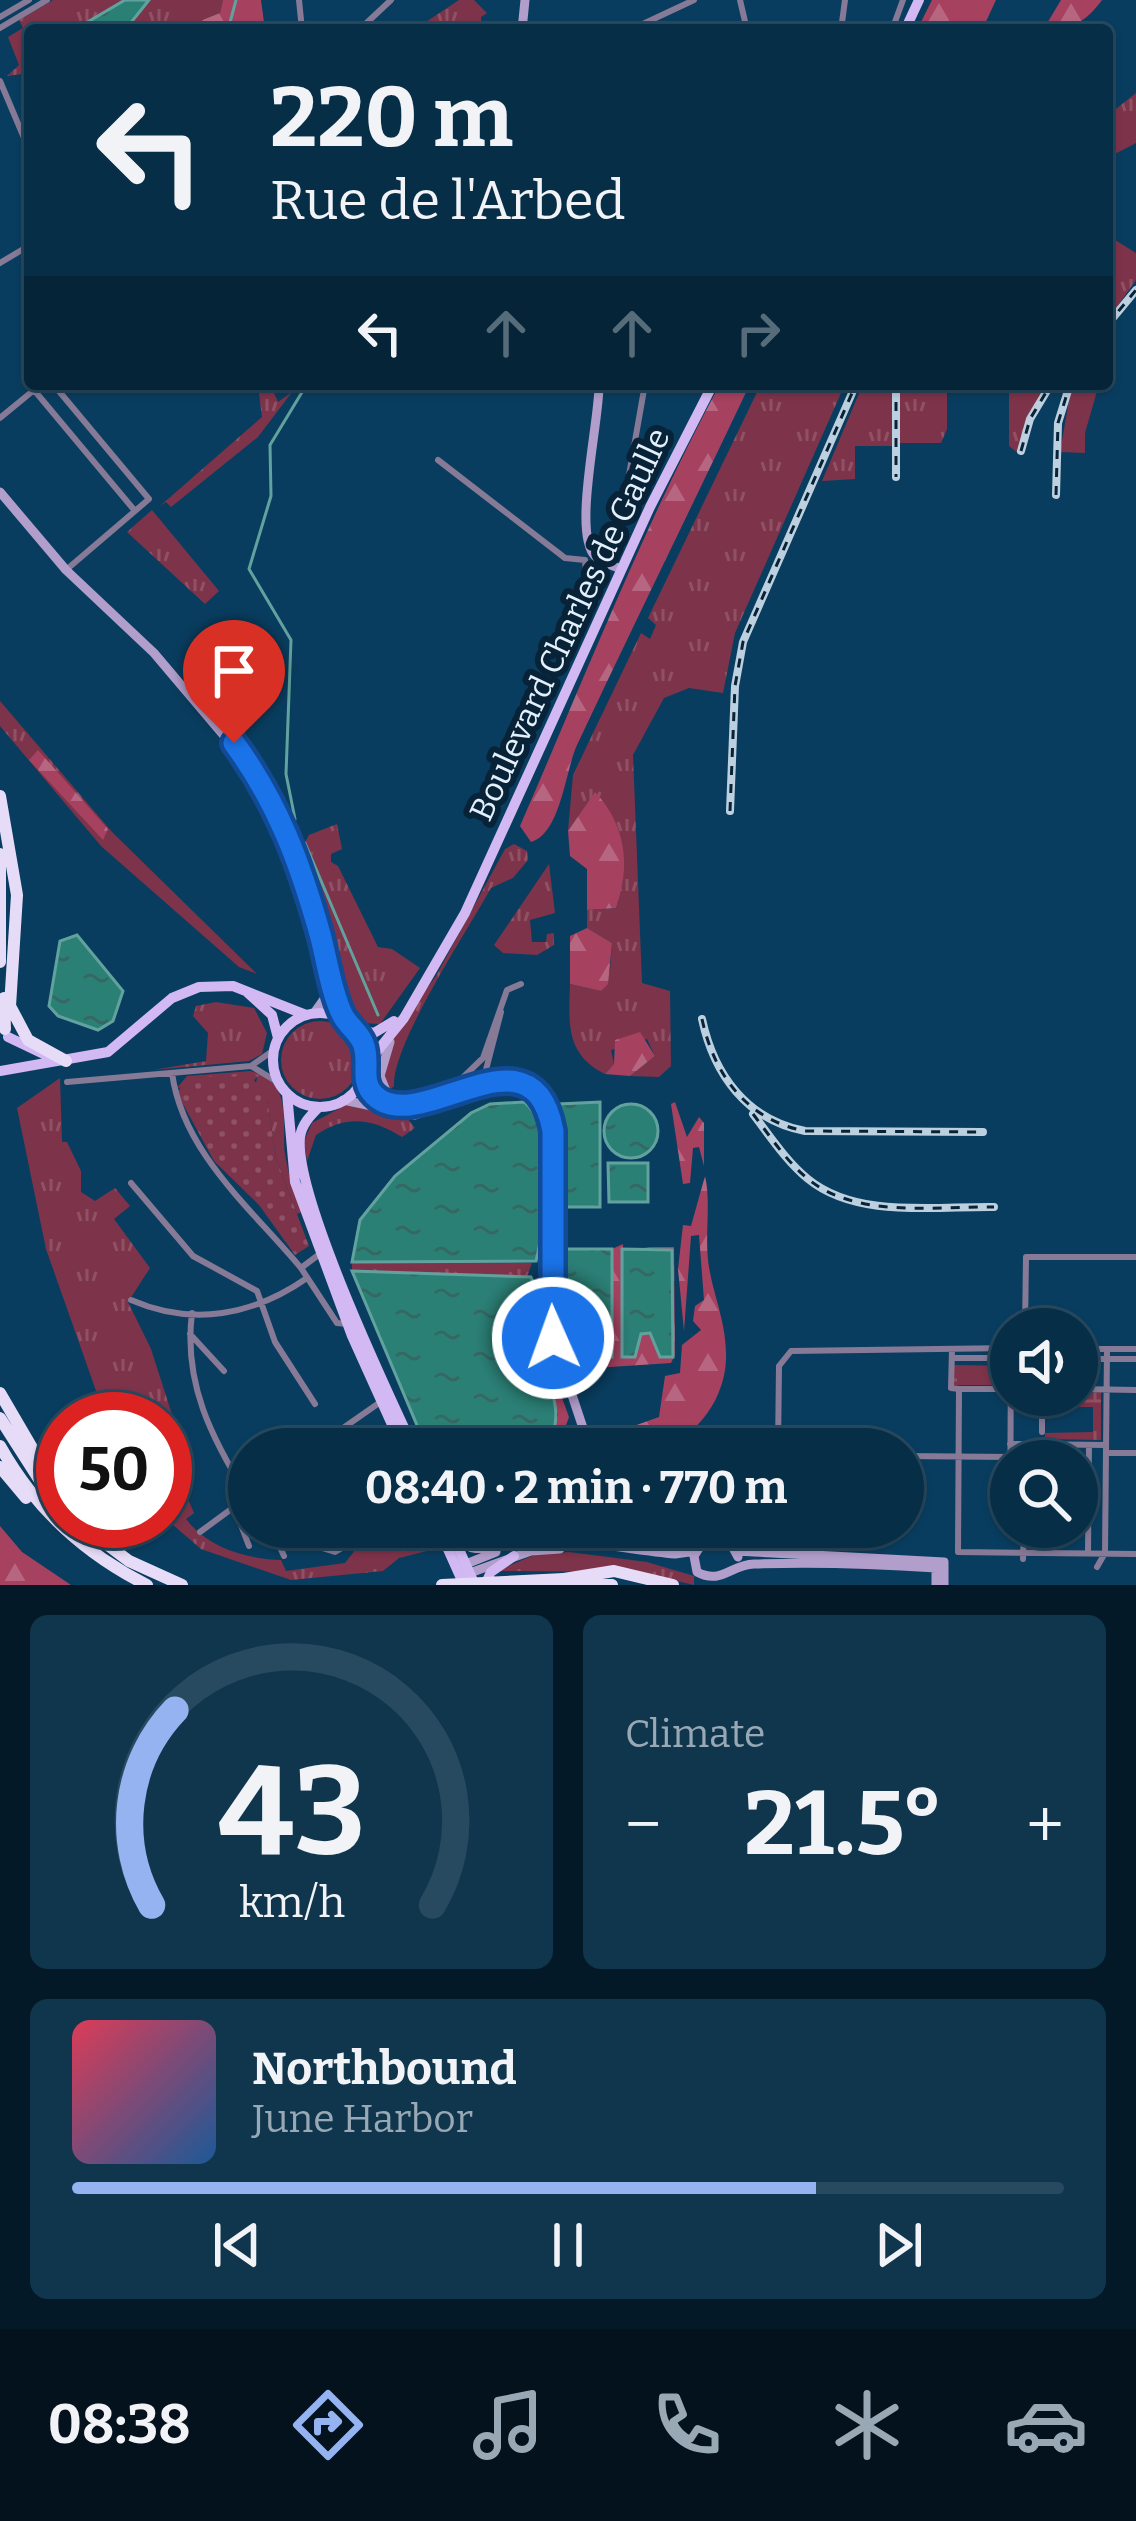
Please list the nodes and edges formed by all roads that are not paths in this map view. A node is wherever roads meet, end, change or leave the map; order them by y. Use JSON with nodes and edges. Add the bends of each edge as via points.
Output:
{"nodes":[{"id":1,"x":29,"y":0,"type":"edge"},
{"id":2,"x":47,"y":0,"type":"edge"},
{"id":3,"x":392,"y":0,"type":"edge"},
{"id":4,"x":694,"y":0,"type":"edge"},
{"id":5,"x":0,"y":17,"type":"edge"},
{"id":6,"x":366,"y":24,"type":"edge"},
{"id":7,"x":643,"y":24,"type":"edge"},
{"id":8,"x":0,"y":28,"type":"edge"},
{"id":9,"x":0,"y":81,"type":"edge"},
{"id":10,"x":24,"y":130,"type":"edge"},
{"id":11,"x":33,"y":390,"type":"edge"},
{"id":12,"x":39,"y":390,"type":"edge"},
{"id":13,"x":58,"y":390,"type":"edge"},
{"id":14,"x":598,"y":390,"type":"edge"},
{"id":15,"x":644,"y":390,"type":"edge"},
{"id":16,"x":710,"y":390,"type":"edge"},
{"id":17,"x":0,"y":418,"type":"edge"},
{"id":18,"x":438,"y":460,"type":"dead end"},
{"id":19,"x":635,"y":477,"type":"dead end"},
{"id":20,"x":0,"y":492,"type":"edge"},
{"id":21,"x":135,"y":511,"type":"junction"},
{"id":22,"x":588,"y":561,"type":"junction"},
{"id":23,"x":621,"y":569,"type":"junction"},
{"id":24,"x":66,"y":570,"type":"junction"},
{"id":25,"x":569,"y":614,"type":"dead end"},
{"id":26,"x":0,"y":796,"type":"edge"},
{"id":27,"x":0,"y":854,"type":"edge"},
{"id":28,"x":476,"y":888,"type":"junction"},
{"id":29,"x":0,"y":962,"type":"edge"},
{"id":30,"x":11,"y":980,"type":"junction"},
{"id":31,"x":521,"y":984,"type":"dead end"},
{"id":32,"x":334,"y":985,"type":"junction"},
{"id":33,"x":422,"y":988,"type":"junction"},
{"id":34,"x":244,"y":989,"type":"junction"},
{"id":35,"x":504,"y":997,"type":"junction"},
{"id":36,"x":310,"y":1014,"type":"junction"},
{"id":37,"x":349,"y":1024,"type":"junction"},
{"id":38,"x":4,"y":1030,"type":"edge"},
{"id":39,"x":276,"y":1044,"type":"junction"},
{"id":40,"x":67,"y":1061,"type":"junction"},
{"id":41,"x":251,"y":1066,"type":"junction"},
{"id":42,"x":365,"y":1070,"type":"junction"},
{"id":43,"x":0,"y":1071,"type":"edge"},
{"id":44,"x":172,"y":1073,"type":"junction"},
{"id":45,"x":487,"y":1080,"type":"junction"},
{"id":46,"x":67,"y":1082,"type":"dead end"},
{"id":47,"x":509,"y":1083,"type":"junction"},
{"id":48,"x":283,"y":1088,"type":"junction"},
{"id":49,"x":344,"y":1100,"type":"junction"},
{"id":50,"x":391,"y":1103,"type":"junction"},
{"id":51,"x":319,"y":1107,"type":"junction"},
{"id":52,"x":428,"y":1107,"type":"junction"},
{"id":53,"x":130,"y":1183,"type":"dead end"},
{"id":54,"x":321,"y":1253,"type":"junction"},
{"id":55,"x":1136,"y":1257,"type":"edge"},
{"id":56,"x":301,"y":1268,"type":"junction"},
{"id":57,"x":307,"y":1278,"type":"junction"},
{"id":58,"x":131,"y":1300,"type":"dead end"},
{"id":59,"x":264,"y":1306,"type":"junction"},
{"id":60,"x":1025,"y":1308,"type":"edge"},
{"id":61,"x":192,"y":1313,"type":"junction"},
{"id":62,"x":347,"y":1324,"type":"junction"},
{"id":63,"x":190,"y":1334,"type":"junction"},
{"id":64,"x":1098,"y":1349,"type":"edge"},
{"id":65,"x":1107,"y":1349,"type":"junction"},
{"id":66,"x":1136,"y":1349,"type":"edge"},
{"id":67,"x":990,"y":1350,"type":"edge"},
{"id":68,"x":952,"y":1353,"type":"junction"},
{"id":69,"x":990,"y":1356,"type":"edge"},
{"id":70,"x":1098,"y":1359,"type":"edge"},
{"id":71,"x":1107,"y":1359,"type":"junction"},
{"id":72,"x":1136,"y":1359,"type":"edge"},
{"id":73,"x":224,"y":1371,"type":"dead end"},
{"id":74,"x":959,"y":1388,"type":"junction"},
{"id":75,"x":990,"y":1389,"type":"edge"},
{"id":76,"x":1098,"y":1390,"type":"edge"},
{"id":77,"x":1107,"y":1390,"type":"junction"},
{"id":78,"x":1136,"y":1390,"type":"edge"},
{"id":79,"x":0,"y":1393,"type":"edge"},
{"id":80,"x":386,"y":1400,"type":"junction"},
{"id":81,"x":315,"y":1404,"type":"dead end"},
{"id":82,"x":0,"y":1418,"type":"edge"},
{"id":83,"x":345,"y":1428,"type":"edge"},
{"id":84,"x":396,"y":1428,"type":"edge"},
{"id":85,"x":402,"y":1428,"type":"edge"},
{"id":86,"x":583,"y":1428,"type":"edge"},
{"id":87,"x":778,"y":1428,"type":"edge"},
{"id":88,"x":0,"y":1446,"type":"edge"},
{"id":89,"x":1098,"y":1447,"type":"edge"},
{"id":90,"x":1106,"y":1449,"type":"junction"},
{"id":91,"x":1136,"y":1453,"type":"edge"},
{"id":92,"x":228,"y":1456,"type":"edge"},
{"id":93,"x":924,"y":1456,"type":"edge"},
{"id":94,"x":36,"y":1457,"type":"edge"},
{"id":95,"x":959,"y":1457,"type":"junction"},
{"id":96,"x":990,"y":1457,"type":"edge"},
{"id":97,"x":0,"y":1466,"type":"edge"},
{"id":98,"x":36,"y":1479,"type":"edge"},
{"id":99,"x":36,"y":1499,"type":"edge"},
{"id":100,"x":36,"y":1506,"type":"edge"},
{"id":101,"x":228,"y":1511,"type":"edge"},
{"id":102,"x":200,"y":1532,"type":"dead end"},
{"id":103,"x":97,"y":1548,"type":"edge"},
{"id":104,"x":103,"y":1548,"type":"edge"},
{"id":105,"x":280,"y":1548,"type":"edge"},
{"id":106,"x":450,"y":1548,"type":"edge"},
{"id":107,"x":518,"y":1548,"type":"edge"},
{"id":108,"x":602,"y":1548,"type":"edge"},
{"id":109,"x":694,"y":1548,"type":"edge"},
{"id":110,"x":699,"y":1548,"type":"edge"},
{"id":111,"x":732,"y":1548,"type":"edge"},
{"id":112,"x":1023,"y":1548,"type":"edge"},
{"id":113,"x":1088,"y":1548,"type":"edge"},
{"id":114,"x":736,"y":1551,"type":"junction"},
{"id":115,"x":1088,"y":1553,"type":"junction"},
{"id":116,"x":1108,"y":1553,"type":"junction"},
{"id":117,"x":1136,"y":1554,"type":"edge"},
{"id":118,"x":284,"y":1556,"type":"dead end"},
{"id":119,"x":514,"y":1556,"type":"junction"},
{"id":120,"x":1023,"y":1556,"type":"junction"},
{"id":121,"x":938,"y":1566,"type":"junction"},
{"id":122,"x":694,"y":1567,"type":"junction"},
{"id":123,"x":1097,"y":1567,"type":"dead end"},
{"id":124,"x":736,"y":1569,"type":"junction"},
{"id":125,"x":465,"y":1574,"type":"edge"},
{"id":126,"x":564,"y":1579,"type":"junction"},
{"id":127,"x":147,"y":1585,"type":"edge"},
{"id":128,"x":182,"y":1585,"type":"edge"},
{"id":129,"x":442,"y":1585,"type":"edge"},
{"id":130,"x":485,"y":1585,"type":"edge"},
{"id":131,"x":612,"y":1585,"type":"edge"},
{"id":132,"x":673,"y":1585,"type":"edge"},
{"id":133,"x":940,"y":1585,"type":"edge"}],
"edges":[{"from":1,"to":5,"type":"street"},
{"from":2,"to":8,"type":"street"},
{"from":3,"to":6,"type":"street"},
{"from":4,"to":7,"type":"street"},
{"from":9,"to":10,"type":"street"},
{"from":11,"to":17,"type":"street"},
{"from":12,"to":21,"type":"street"},
{"from":13,"to":21,"type":"street","via":[[149,499]]},
{"from":14,"to":22,"type":"main road"},
{"from":15,"to":19,"type":"street","via":[[629,475]]},
{"from":16,"to":23,"type":"main road","name":"Boulevard Charles de Gaulle"},
{"from":18,"to":22,"type":"street","via":[[566,558]]},
{"from":20,"to":24,"type":"main road"},
{"from":21,"to":24,"type":"street"},
{"from":22,"to":23,"type":"main road"},
{"from":22,"to":25,"type":"street","via":[[586,619]]},
{"from":23,"to":28,"type":"main road","name":"Boulevard Charles de Gaulle"},
{"from":24,"to":32,"type":"main road","via":[[154,653],[258,776],[298,860]]},
{"from":26,"to":30,"type":"highway","via":[[17,895]]},
{"from":27,"to":29,"type":"highway"},
{"from":28,"to":33,"type":"main road","name":"Boulevard Charles de Gaulle"},
{"from":28,"to":37,"type":"main road","name":"Boulevard Charles de Gaulle","via":[[399,1015],[374,1033]]},
{"from":30,"to":38,"type":"highway"},
{"from":30,"to":40,"type":"highway","via":[[18,1027]]},
{"from":31,"to":35,"type":"street"},
{"from":32,"to":36,"type":"main road"},
{"from":32,"to":37,"type":"main road"},
{"from":33,"to":42,"type":"main road","name":"Boulevard Charles de Gaulle"},
{"from":33,"to":50,"type":"main road","name":"Boulevard Charles de Gaulle","via":[[382,1060],[381,1085]]},
{"from":34,"to":36,"type":"main road"},
{"from":34,"to":39,"type":"main road","via":[[272,1016]]},
{"from":34,"to":40,"type":"main road","via":[[189,989],[108,1052]]},
{"from":35,"to":45,"type":"street"},
{"from":35,"to":52,"type":"street","via":[[475,1070]]},
{"from":36,"to":37,"type":"main road"},
{"from":36,"to":39,"type":"main road"},
{"from":37,"to":42,"type":"main road"},
{"from":38,"to":40,"type":"main road","via":[[28,1051]]},
{"from":38,"to":43,"type":"main road"},
{"from":39,"to":41,"type":"street"},
{"from":39,"to":48,"type":"main road"},
{"from":40,"to":43,"type":"main road"},
{"from":41,"to":44,"type":"street"},
{"from":41,"to":48,"type":"street"},
{"from":42,"to":49,"type":"main road"},
{"from":42,"to":50,"type":"main road","via":[[372,1094]]},
{"from":44,"to":46,"type":"street"},
{"from":44,"to":56,"type":"street","via":[[194,1141]]},
{"from":45,"to":47,"type":"main road"},
{"from":45,"to":52,"type":"main road"},
{"from":47,"to":52,"type":"main road"},
{"from":47,"to":86,"type":"main road","via":[[536,1096],[552,1124],[553,1338]]},
{"from":48,"to":51,"type":"main road"},
{"from":48,"to":54,"type":"main road","via":[[291,1168]]},
{"from":49,"to":51,"type":"main road"},
{"from":49,"to":52,"type":"main road","via":[[395,1115]]},
{"from":50,"to":52,"type":"main road"},
{"from":51,"to":80,"type":"main road","via":[[301,1131],[303,1167]]},
{"from":53,"to":59,"type":"street","via":[[193,1256],[244,1281]]},
{"from":54,"to":56,"type":"street"},
{"from":54,"to":62,"type":"main road"},
{"from":55,"to":60,"type":"street","via":[[1026,1257]]},
{"from":56,"to":57,"type":"street"},
{"from":57,"to":59,"type":"street"},
{"from":57,"to":62,"type":"street","via":[[337,1323]]},
{"from":58,"to":61,"type":"street"},
{"from":59,"to":61,"type":"street"},
{"from":59,"to":81,"type":"street","via":[[275,1342]]},
{"from":61,"to":63,"type":"street"},
{"from":62,"to":80,"type":"main road"},
{"from":63,"to":73,"type":"street"},
{"from":63,"to":92,"type":"street","via":[[199,1401]]},
{"from":64,"to":65,"type":"street"},
{"from":65,"to":66,"type":"street"},
{"from":65,"to":71,"type":"street"},
{"from":67,"to":68,"type":"street"},
{"from":68,"to":69,"type":"street"},
{"from":68,"to":74,"type":"street","via":[[951,1388]]},
{"from":68,"to":87,"type":"street","via":[[791,1351],[778,1366]]},
{"from":70,"to":71,"type":"street"},
{"from":71,"to":72,"type":"street"},
{"from":71,"to":77,"type":"street"},
{"from":74,"to":75,"type":"street"},
{"from":74,"to":95,"type":"street"},
{"from":76,"to":77,"type":"street"},
{"from":77,"to":78,"type":"street"},
{"from":77,"to":90,"type":"street"},
{"from":79,"to":94,"type":"highway"},
{"from":80,"to":83,"type":"street"},
{"from":80,"to":84,"type":"main road"},
{"from":80,"to":85,"type":"main road"},
{"from":82,"to":98,"type":"highway"},
{"from":88,"to":99,"type":"highway"},
{"from":89,"to":90,"type":"street"},
{"from":90,"to":91,"type":"street"},
{"from":90,"to":116,"type":"street"},
{"from":93,"to":95,"type":"street"},
{"from":95,"to":96,"type":"street"},
{"from":95,"to":120,"type":"street","via":[[958,1552]]},
{"from":97,"to":100,"type":"highway"},
{"from":101,"to":102,"type":"street"},
{"from":103,"to":127,"type":"highway"},
{"from":104,"to":128,"type":"highway"},
{"from":105,"to":118,"type":"street"},
{"from":106,"to":125,"type":"main road"},
{"from":107,"to":125,"type":"main road"},
{"from":108,"to":109,"type":"main road"},
{"from":110,"to":122,"type":"main road"},
{"from":111,"to":114,"type":"main road"},
{"from":112,"to":120,"type":"street"},
{"from":113,"to":115,"type":"street"},
{"from":114,"to":121,"type":"main road"},
{"from":114,"to":124,"type":"main road"},
{"from":115,"to":116,"type":"street"},
{"from":115,"to":120,"type":"street"},
{"from":116,"to":117,"type":"street"},
{"from":116,"to":123,"type":"street"},
{"from":119,"to":122,"type":"main road","via":[[569,1549]]},
{"from":119,"to":125,"type":"main road"},
{"from":119,"to":130,"type":"main road"},
{"from":121,"to":124,"type":"main road"},
{"from":121,"to":133,"type":"main road"},
{"from":122,"to":124,"type":"main road","via":[[711,1582]]},
{"from":126,"to":129,"type":"highway","bridge":true},
{"from":126,"to":131,"type":"highway"},
{"from":126,"to":132,"type":"highway","via":[[614,1571]]}]}
